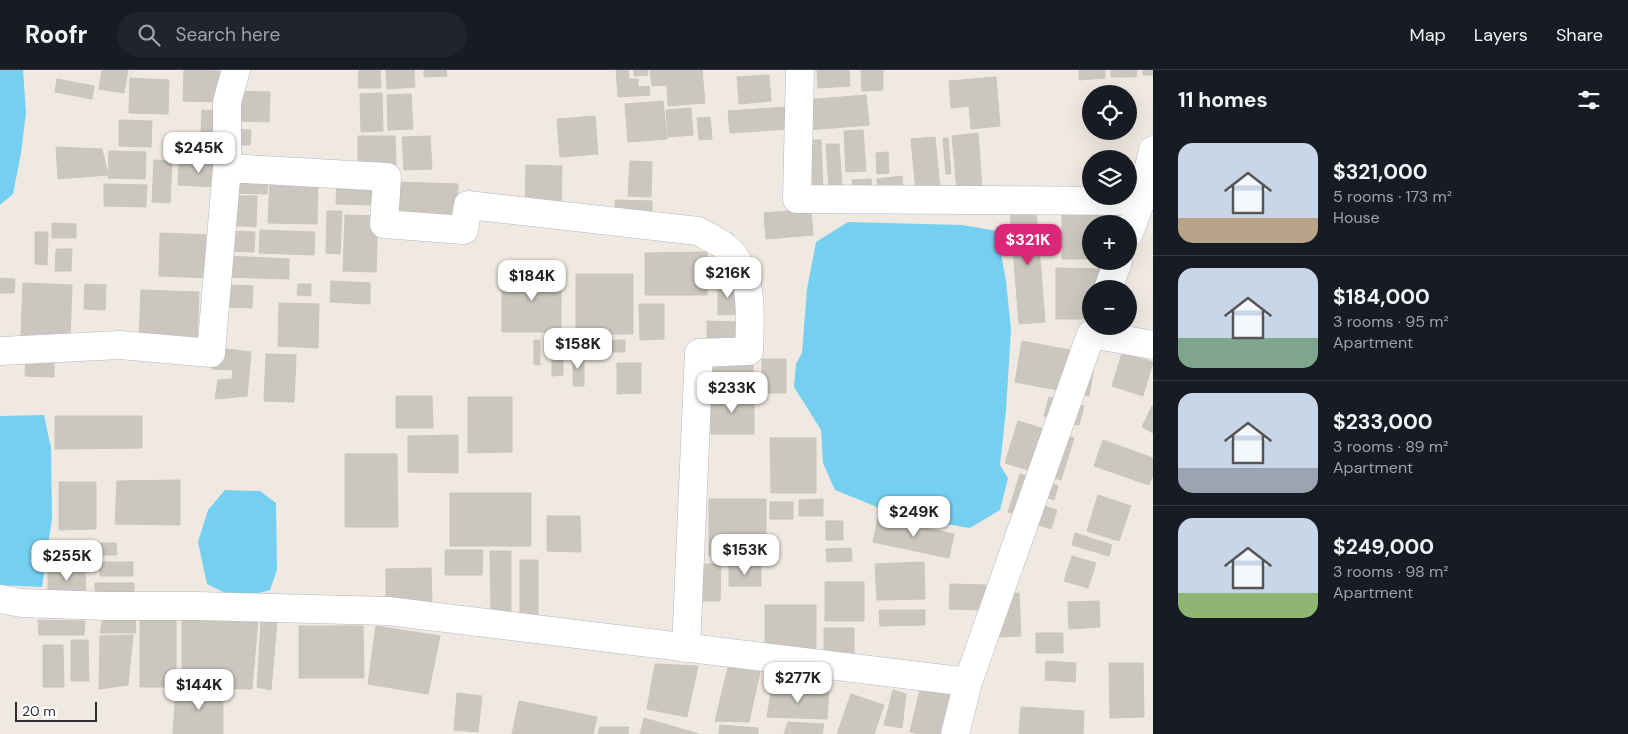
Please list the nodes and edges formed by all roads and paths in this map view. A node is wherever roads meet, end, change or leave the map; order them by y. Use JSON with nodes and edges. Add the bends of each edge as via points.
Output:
{"nodes":[{"id":1,"x":236,"y":70,"type":"edge"},
{"id":2,"x":800,"y":70,"type":"edge"},
{"id":3,"x":1153,"y":150,"type":"edge"},
{"id":4,"x":227,"y":168,"type":"junction"},
{"id":5,"x":1141,"y":202,"type":"junction"},
{"id":6,"x":1136,"y":215,"type":"edge"},
{"id":7,"x":1090,"y":335,"type":"edge"},
{"id":8,"x":1112,"y":335,"type":"edge"},
{"id":9,"x":1153,"y":345,"type":"edge"},
{"id":10,"x":0,"y":351,"type":"edge"},
{"id":11,"x":0,"y":599,"type":"edge"},
{"id":12,"x":686,"y":648,"type":"junction"},
{"id":13,"x":968,"y":682,"type":"junction"},
{"id":14,"x":956,"y":734,"type":"edge"}],
"edges":[{"from":1,"to":4,"type":"street","via":[[227,102]]},
{"from":2,"to":5,"type":"street","via":[[797,199]]},
{"from":3,"to":5,"type":"street"},
{"from":4,"to":10,"type":"street","via":[[211,354],[120,345]]},
{"from":4,"to":12,"type":"street","via":[[387,177],[384,224],[464,230],[468,205],[698,231],[725,246],[738,261],[750,299],[749,352],[699,353]]},
{"from":5,"to":6,"type":"street"},
{"from":7,"to":13,"type":"street"},
{"from":8,"to":9,"type":"street"},
{"from":11,"to":12,"type":"street","via":[[22,603],[107,606],[388,611]]},
{"from":12,"to":13,"type":"street"},
{"from":13,"to":14,"type":"street"}]}
